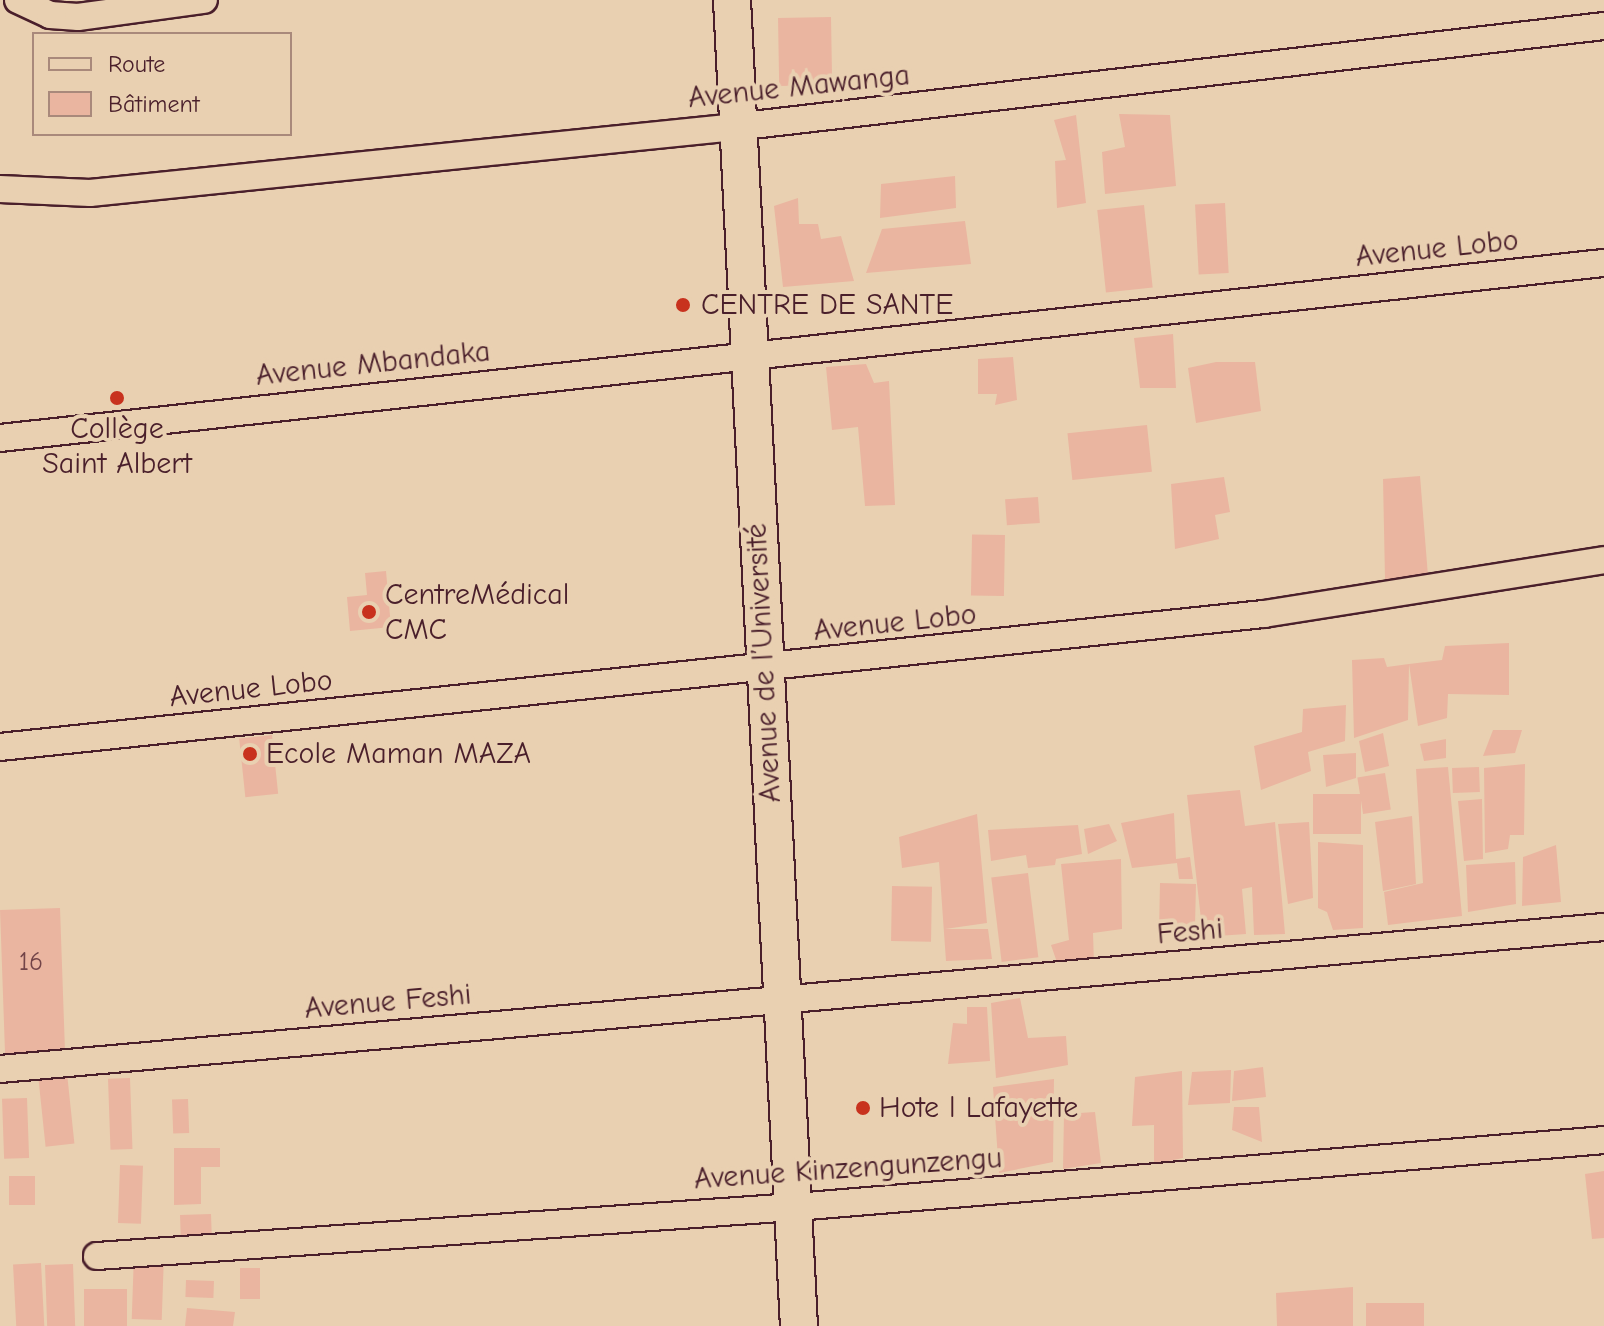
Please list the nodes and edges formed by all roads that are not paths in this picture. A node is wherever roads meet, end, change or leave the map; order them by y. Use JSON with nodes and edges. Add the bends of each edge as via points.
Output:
{"nodes":[{"id":1,"x":18,"y":0,"type":"edge"},
{"id":2,"x":204,"y":0,"type":"edge"},
{"id":3,"x":732,"y":0,"type":"edge"},
{"id":4,"x":1604,"y":26,"type":"edge"},
{"id":5,"x":735,"y":127,"type":"junction"},
{"id":6,"x":0,"y":189,"type":"edge"},
{"id":7,"x":1604,"y":263,"type":"edge"},
{"id":8,"x":752,"y":354,"type":"junction"},
{"id":9,"x":0,"y":438,"type":"edge"},
{"id":10,"x":1604,"y":560,"type":"edge"},
{"id":11,"x":762,"y":670,"type":"junction"},
{"id":12,"x":0,"y":747,"type":"edge"},
{"id":13,"x":1604,"y":927,"type":"edge"},
{"id":14,"x":782,"y":1002,"type":"junction"},
{"id":15,"x":0,"y":1069,"type":"edge"},
{"id":16,"x":1604,"y":1140,"type":"edge"},
{"id":17,"x":795,"y":1207,"type":"junction"},
{"id":18,"x":97,"y":1256,"type":"dead end"},
{"id":19,"x":799,"y":1326,"type":"edge"}],
"edges":[{"from":1,"to":2,"type":"street","via":[[50,15],[78,17]]},
{"from":3,"to":5,"type":"main road","name":"Avenue de l’Université"},
{"from":4,"to":5,"type":"street","name":"Avenue Mawanga"},
{"from":5,"to":6,"type":"street","name":"Avenue Mawanga","via":[[90,193]]},
{"from":5,"to":8,"type":"main road","name":"Avenue de l’Université"},
{"from":7,"to":8,"type":"street","name":"Avenue Lobo"},
{"from":8,"to":9,"type":"street","name":"Avenue Mbandaka"},
{"from":8,"to":11,"type":"main road","name":"Avenue de l’Université"},
{"from":10,"to":11,"type":"street","name":"Avenue Lobo","via":[[1264,614]]},
{"from":11,"to":12,"type":"street","name":"Avenue Lobo"},
{"from":11,"to":14,"type":"main road","name":"Avenue de l’Université"},
{"from":13,"to":14,"type":"street","name":"Feshi"},
{"from":14,"to":15,"type":"street","name":"Avenue Feshi"},
{"from":14,"to":17,"type":"main road","name":"Avenue de l’Université"},
{"from":16,"to":17,"type":"street","name":"Avenue Kinzengunzengu"},
{"from":17,"to":18,"type":"street","name":"Avenue Kinzengunzengu"},
{"from":17,"to":19,"type":"main road","name":"Avenue de l’Université"}]}
